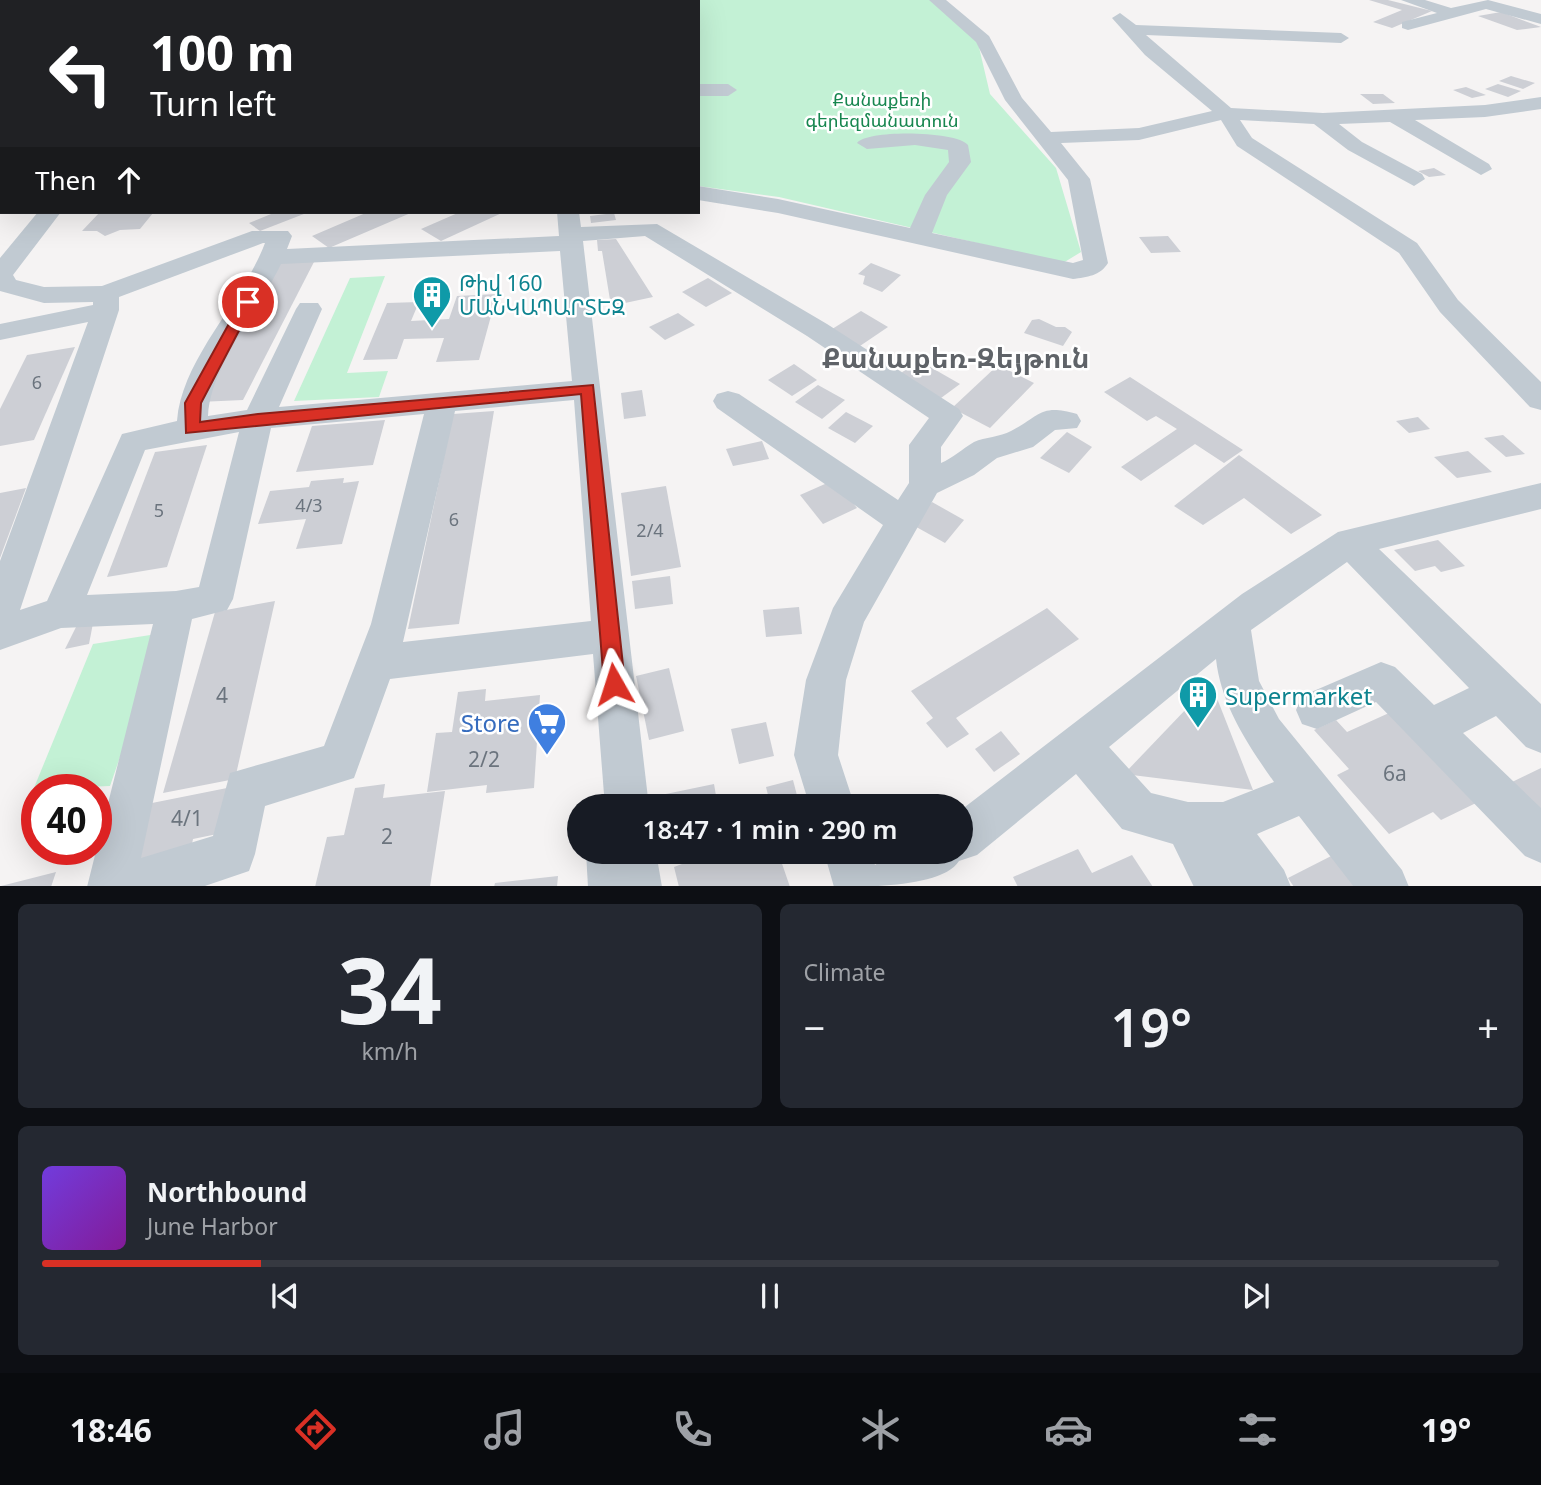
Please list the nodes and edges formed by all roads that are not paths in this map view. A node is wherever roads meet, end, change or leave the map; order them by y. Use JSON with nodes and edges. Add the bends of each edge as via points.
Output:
{"nodes":[{"id":1,"x":937,"y":0,"type":"edge"},
{"id":2,"x":1409,"y":0,"type":"edge"},
{"id":3,"x":1481,"y":2,"type":"edge"},
{"id":4,"x":1454,"y":12,"type":"junction"},
{"id":5,"x":1541,"y":19,"type":"edge"},
{"id":6,"x":1408,"y":25,"type":"dead end"},
{"id":7,"x":1340,"y":38,"type":"dead end"},
{"id":8,"x":700,"y":90,"type":"edge"},
{"id":9,"x":728,"y":90,"type":"dead end"},
{"id":10,"x":1541,"y":103,"type":"edge"},
{"id":11,"x":1226,"y":113,"type":"junction"},
{"id":12,"x":1394,"y":115,"type":"junction"},
{"id":13,"x":1318,"y":118,"type":"junction"},
{"id":14,"x":1045,"y":138,"type":"junction"},
{"id":15,"x":867,"y":143,"type":"dead end"},
{"id":16,"x":1481,"y":169,"type":"dead end"},
{"id":17,"x":1414,"y":179,"type":"dead end"},
{"id":18,"x":700,"y":193,"type":"edge"},
{"id":19,"x":48,"y":214,"type":"edge"},
{"id":20,"x":510,"y":223,"type":"dead end"},
{"id":21,"x":403,"y":227,"type":"dead end"},
{"id":22,"x":566,"y":229,"type":"edge"},
{"id":23,"x":918,"y":236,"type":"junction"},
{"id":24,"x":440,"y":249,"type":"junction"},
{"id":25,"x":327,"y":254,"type":"junction"},
{"id":26,"x":275,"y":257,"type":"junction"},
{"id":27,"x":0,"y":274,"type":"edge"},
{"id":28,"x":106,"y":302,"type":"junction"},
{"id":29,"x":309,"y":309,"type":"dead end"},
{"id":30,"x":0,"y":332,"type":"edge"},
{"id":31,"x":583,"y":389,"type":"junction"},
{"id":32,"x":1541,"y":400,"type":"edge"},
{"id":33,"x":728,"y":401,"type":"dead end"},
{"id":34,"x":442,"y":402,"type":"junction"},
{"id":35,"x":258,"y":419,"type":"junction"},
{"id":36,"x":1066,"y":421,"type":"dead end"},
{"id":37,"x":192,"y":429,"type":"junction"},
{"id":38,"x":925,"y":484,"type":"junction"},
{"id":39,"x":1541,"y":496,"type":"edge"},
{"id":40,"x":903,"y":521,"type":"junction"},
{"id":41,"x":1349,"y":542,"type":"junction"},
{"id":42,"x":176,"y":607,"type":"junction"},
{"id":43,"x":0,"y":612,"type":"edge"},
{"id":44,"x":61,"y":612,"type":"junction"},
{"id":45,"x":1231,"y":624,"type":"junction"},
{"id":46,"x":0,"y":633,"type":"edge"},
{"id":47,"x":602,"y":636,"type":"junction"},
{"id":48,"x":377,"y":663,"type":"junction"},
{"id":49,"x":1498,"y":694,"type":"junction"},
{"id":50,"x":1317,"y":710,"type":"dead end"},
{"id":51,"x":1431,"y":729,"type":"junction"},
{"id":52,"x":1541,"y":733,"type":"edge"},
{"id":53,"x":1079,"y":746,"type":"junction"},
{"id":54,"x":1307,"y":791,"type":"junction"},
{"id":55,"x":606,"y":794,"type":"edge"},
{"id":56,"x":625,"y":794,"type":"edge"},
{"id":57,"x":828,"y":794,"type":"edge"},
{"id":58,"x":1205,"y":825,"type":"junction"},
{"id":59,"x":973,"y":830,"type":"edge"},
{"id":60,"x":1541,"y":840,"type":"edge"},
{"id":61,"x":611,"y":864,"type":"edge"},
{"id":62,"x":635,"y":864,"type":"edge"},
{"id":63,"x":851,"y":864,"type":"edge"},
{"id":64,"x":920,"y":864,"type":"edge"},
{"id":65,"x":1384,"y":883,"type":"edge"},
{"id":66,"x":111,"y":886,"type":"edge"},
{"id":67,"x":126,"y":886,"type":"edge"},
{"id":68,"x":612,"y":886,"type":"edge"},
{"id":69,"x":638,"y":886,"type":"edge"},
{"id":70,"x":858,"y":886,"type":"edge"},
{"id":71,"x":885,"y":886,"type":"edge"},
{"id":72,"x":1220,"y":886,"type":"edge"},
{"id":73,"x":1267,"y":886,"type":"edge"}],
"edges":[{"from":1,"to":14,"type":"street","via":[[982,40],[1014,100]]},
{"from":2,"to":4,"type":"street"},
{"from":3,"to":4,"type":"street"},
{"from":3,"to":5,"type":"street"},
{"from":4,"to":6,"type":"street","via":[[1451,17]]},
{"from":7,"to":11,"type":"street","via":[[1125,24]]},
{"from":8,"to":9,"type":"street"},
{"from":10,"to":12,"type":"street"},
{"from":11,"to":13,"type":"street"},
{"from":11,"to":14,"type":"street","via":[[1139,134]]},
{"from":11,"to":32,"type":"street","via":[[1244,142],[1408,248],[1449,306]]},
{"from":12,"to":13,"type":"street"},
{"from":12,"to":16,"type":"street"},
{"from":13,"to":17,"type":"street","via":[[1355,146]]},
{"from":14,"to":23,"type":"street","via":[[1079,179],[1096,263],[1087,270],[1073,271]]},
{"from":15,"to":23,"type":"street","via":[[915,139],[958,145],[960,162],[936,195]]},
{"from":18,"to":23,"type":"street"},
{"from":19,"to":27,"type":"street"},
{"from":20,"to":24,"type":"street"},
{"from":21,"to":25,"type":"street"},
{"from":22,"to":24,"type":"street"},
{"from":22,"to":31,"type":"street"},
{"from":22,"to":38,"type":"street","via":[[649,229],[948,416],[925,445]]},
{"from":24,"to":25,"type":"street"},
{"from":25,"to":26,"type":"street"},
{"from":26,"to":28,"type":"street","via":[[280,236],[260,236]]},
{"from":26,"to":37,"type":"street","via":[[193,403]]},
{"from":27,"to":28,"type":"street","via":[[7,285],[44,296]]},
{"from":28,"to":30,"type":"street"},
{"from":28,"to":43,"type":"street"},
{"from":29,"to":35,"type":"street"},
{"from":31,"to":34,"type":"street"},
{"from":31,"to":47,"type":"street"},
{"from":33,"to":40,"type":"street"},
{"from":34,"to":35,"type":"street"},
{"from":34,"to":48,"type":"street"},
{"from":35,"to":37,"type":"street"},
{"from":35,"to":42,"type":"street","via":[[214,599]]},
{"from":36,"to":38,"type":"street","via":[[1049,419],[1021,439],[986,450],[963,467]]},
{"from":37,"to":44,"type":"street","via":[[133,442]]},
{"from":38,"to":40,"type":"street"},
{"from":39,"to":41,"type":"street"},
{"from":40,"to":57,"type":"street","via":[[846,620],[826,680],[816,755]]},
{"from":41,"to":45,"type":"street"},
{"from":41,"to":49,"type":"street"},
{"from":42,"to":44,"type":"street"},
{"from":42,"to":66,"type":"street"},
{"from":44,"to":46,"type":"street"},
{"from":45,"to":53,"type":"street"},
{"from":45,"to":54,"type":"street","via":[[1239,684],[1264,733]]},
{"from":47,"to":48,"type":"street"},
{"from":47,"to":55,"type":"street"},
{"from":47,"to":56,"type":"street"},
{"from":48,"to":67,"type":"street","via":[[340,763],[246,789],[232,853]]},
{"from":49,"to":51,"type":"street"},
{"from":49,"to":52,"type":"street"},
{"from":50,"to":51,"type":"street","via":[[1381,680]]},
{"from":51,"to":60,"type":"street"},
{"from":53,"to":58,"type":"street","via":[[1138,813]]},
{"from":53,"to":59,"type":"street"},
{"from":54,"to":58,"type":"street"},
{"from":54,"to":65,"type":"street"},
{"from":58,"to":72,"type":"street"},
{"from":58,"to":73,"type":"street"},
{"from":61,"to":68,"type":"street"},
{"from":62,"to":69,"type":"street"},
{"from":63,"to":70,"type":"street"},
{"from":64,"to":71,"type":"street"}]}
